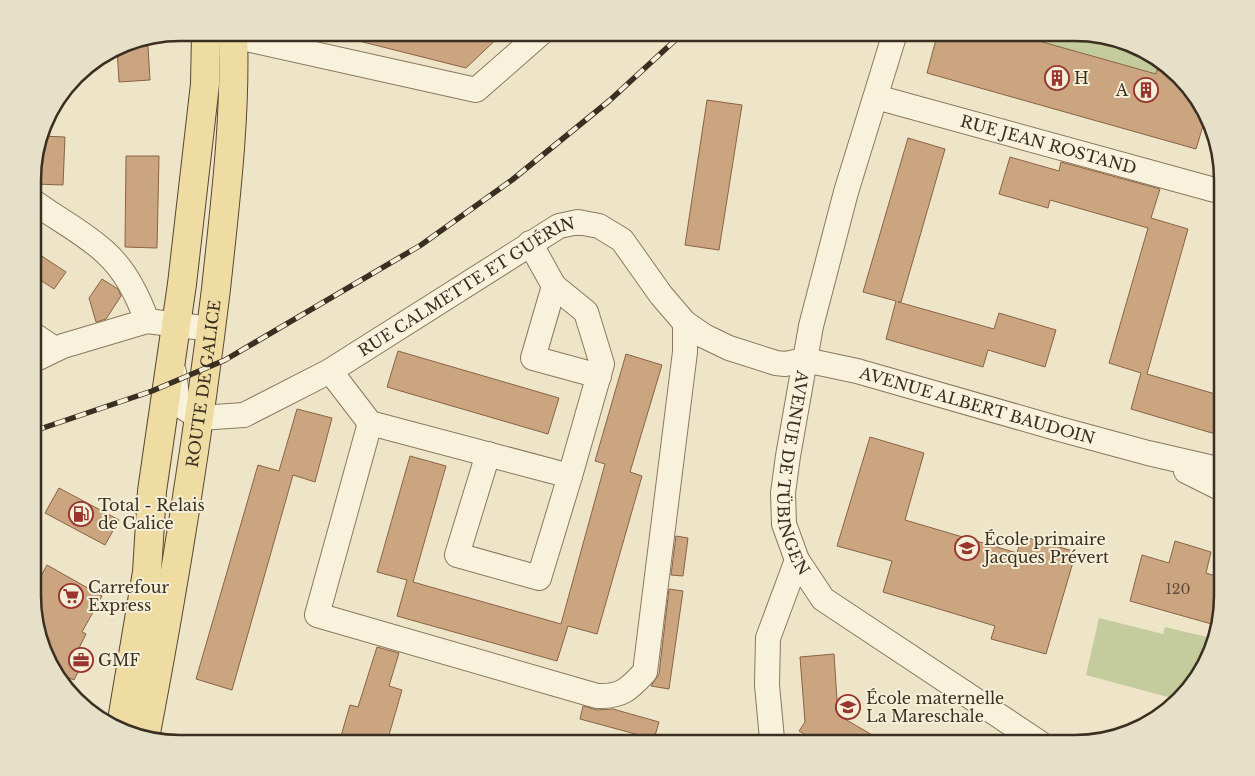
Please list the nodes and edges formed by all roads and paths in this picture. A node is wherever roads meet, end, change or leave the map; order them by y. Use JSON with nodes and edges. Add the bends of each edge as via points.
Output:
{"nodes":[{"id":1,"x":892,"y":41,"type":"edge"},
{"id":2,"x":206,"y":42,"type":"edge"},
{"id":3,"x":233,"y":42,"type":"edge"},
{"id":4,"x":267,"y":42,"type":"edge"},
{"id":5,"x":530,"y":42,"type":"edge"},
{"id":6,"x":876,"y":97,"type":"junction"},
{"id":7,"x":1213,"y":188,"type":"edge"},
{"id":8,"x":41,"y":207,"type":"edge"},
{"id":9,"x":530,"y":243,"type":"junction"},
{"id":10,"x":554,"y":286,"type":"junction"},
{"id":11,"x":147,"y":321,"type":"junction"},
{"id":12,"x":685,"y":323,"type":"junction"},
{"id":13,"x":211,"y":329,"type":"junction"},
{"id":14,"x":173,"y":338,"type":"junction"},
{"id":15,"x":41,"y":340,"type":"edge"},
{"id":16,"x":55,"y":349,"type":"junction"},
{"id":17,"x":41,"y":356,"type":"edge"},
{"id":18,"x":805,"y":360,"type":"junction"},
{"id":19,"x":599,"y":376,"type":"junction"},
{"id":20,"x":337,"y":380,"type":"dead end"},
{"id":21,"x":200,"y":418,"type":"junction"},
{"id":22,"x":370,"y":423,"type":"junction"},
{"id":23,"x":1148,"y":453,"type":"junction"},
{"id":24,"x":488,"y":454,"type":"junction"},
{"id":25,"x":1213,"y":468,"type":"edge"},
{"id":26,"x":570,"y":476,"type":"junction"},
{"id":27,"x":1213,"y":485,"type":"edge"},
{"id":28,"x":796,"y":560,"type":"junction"},
{"id":29,"x":122,"y":721,"type":"edge"},
{"id":30,"x":146,"y":731,"type":"edge"},
{"id":31,"x":772,"y":734,"type":"edge"},
{"id":32,"x":1026,"y":734,"type":"edge"}],
"edges":[{"from":1,"to":6,"type":"street","name":"AVENUE DE TÜBINGEN"},
{"from":2,"to":14,"type":"main road","name":"ROUTE DE GALICE","via":[[205,84]]},
{"from":3,"to":13,"type":"main road","name":"ROUTE DE GALICE","via":[[232,124]]},
{"from":4,"to":5,"type":"street","via":[[476,90]]},
{"from":6,"to":7,"type":"street","name":"RUE JEAN ROSTAND"},
{"from":6,"to":18,"type":"street","name":"AVENUE DE TÜBINGEN","via":[[846,192]]},
{"from":8,"to":11,"type":"street","via":[[106,252],[134,290]]},
{"from":9,"to":10,"type":"street"},
{"from":9,"to":12,"type":"street","name":"RUE CALMETTE ET GUÉRIN","via":[[558,226],[578,222],[599,226],[622,240]]},
{"from":9,"to":21,"type":"street","name":"RUE CALMETTE ET GUÉRIN","via":[[330,371],[244,415]]},
{"from":10,"to":19,"type":"street","via":[[586,312],[602,364]]},
{"from":10,"to":19,"type":"street","via":[[532,358]]},
{"from":11,"to":14,"type":"street"},
{"from":11,"to":16,"type":"street"},
{"from":12,"to":18,"type":"street","name":"RUE CALMETTE ET GUÉRIN","via":[[729,348],[776,363]]},
{"from":12,"to":22,"type":"street","via":[[685,352],[645,672],[628,690],[612,696],[597,696],[317,615]]},
{"from":13,"to":14,"type":"street"},
{"from":13,"to":21,"type":"main road","name":"ROUTE DE GALICE"},
{"from":14,"to":21,"type":"street","via":[[178,404]]},
{"from":14,"to":29,"type":"main road","name":"ROUTE DE GALICE","via":[[152,491],[147,572]]},
{"from":15,"to":16,"type":"street"},
{"from":16,"to":17,"type":"street"},
{"from":18,"to":23,"type":"street","name":"AVENUE ALBERT BAUDOIN","via":[[857,371]]},
{"from":18,"to":28,"type":"street","name":"AVENUE DE TÜBINGEN","via":[[783,493],[784,524]]},
{"from":19,"to":26,"type":"street"},
{"from":20,"to":22,"type":"street"},
{"from":21,"to":30,"type":"main road","name":"ROUTE DE GALICE"},
{"from":22,"to":24,"type":"street"},
{"from":23,"to":25,"type":"street","name":"AVENUE ALBERT BAUDOIN"},
{"from":23,"to":27,"type":"street","name":"AVENUE ALBERT BAUDOIN"},
{"from":24,"to":26,"type":"street"},
{"from":24,"to":26,"type":"street","via":[[458,555],[539,578]]},
{"from":28,"to":31,"type":"street","via":[[768,638],[767,685]]},
{"from":28,"to":32,"type":"street","name":"AVENUE DE TÜBINGEN","via":[[823,599]]}]}
